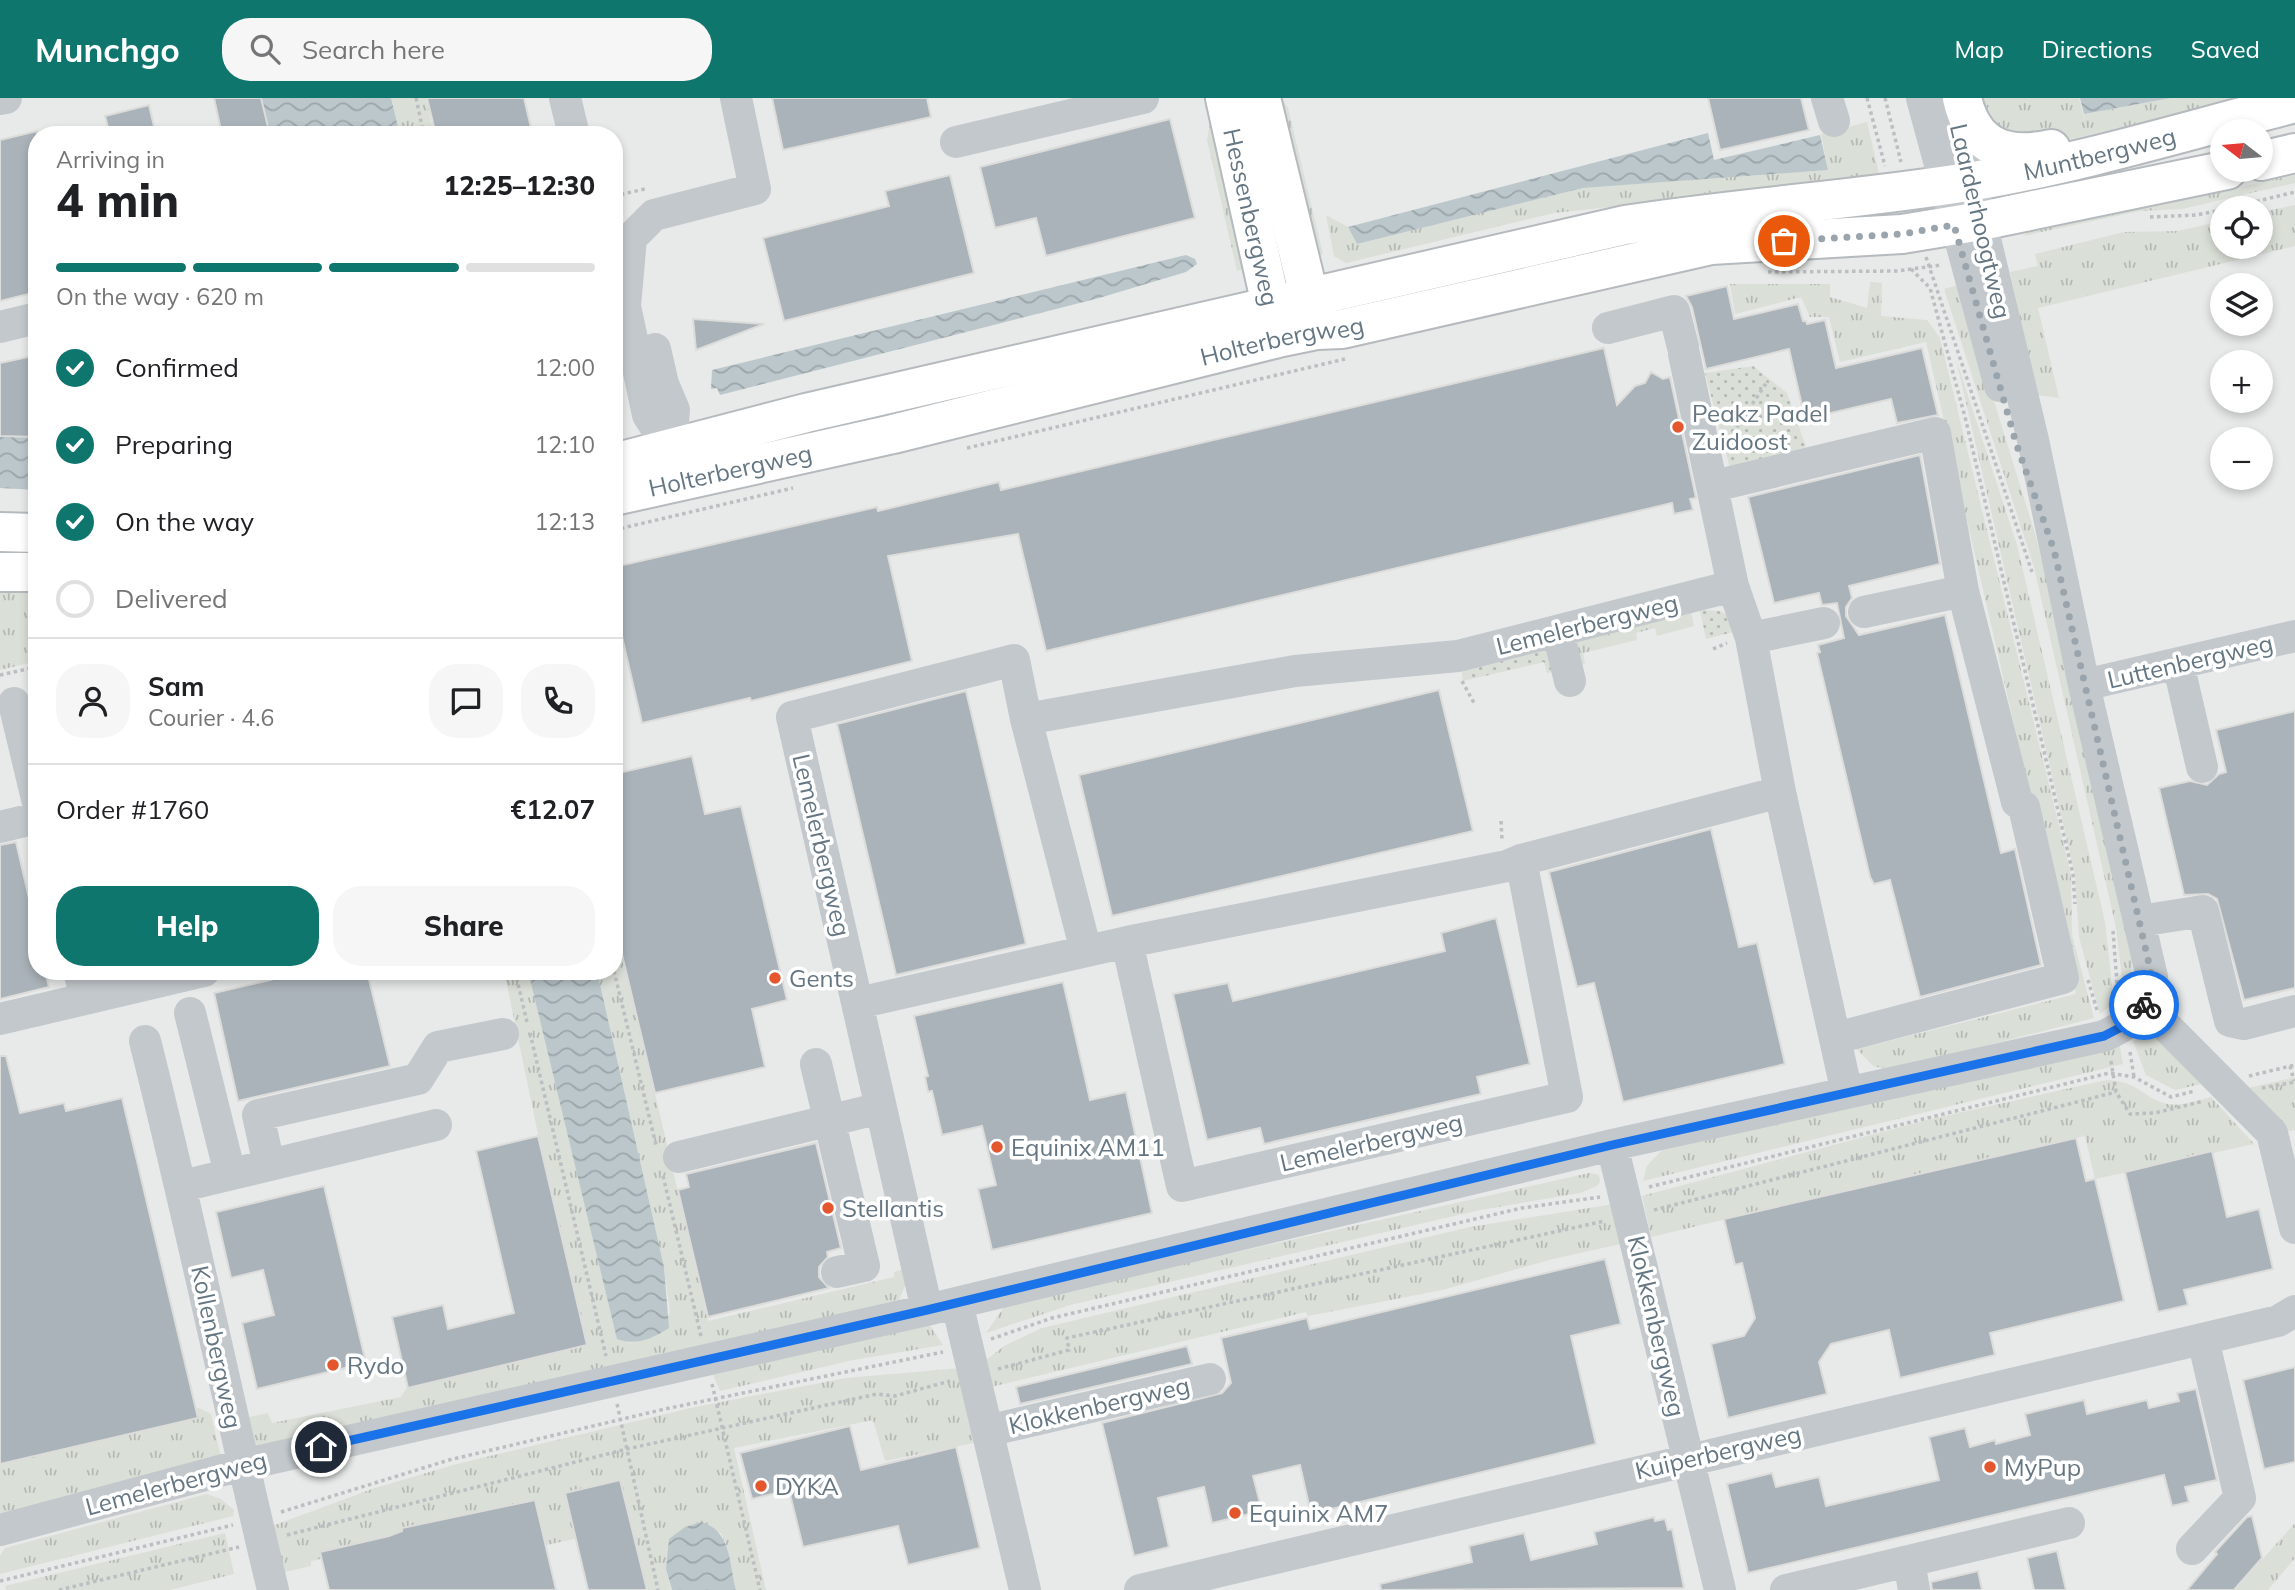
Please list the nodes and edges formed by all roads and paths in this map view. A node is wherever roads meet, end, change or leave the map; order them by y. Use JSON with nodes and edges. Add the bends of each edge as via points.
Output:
{"nodes":[{"id":1,"x":6,"y":98,"type":"edge"},
{"id":2,"x":416,"y":98,"type":"edge"},
{"id":3,"x":565,"y":98,"type":"edge"},
{"id":4,"x":736,"y":98,"type":"edge"},
{"id":5,"x":1143,"y":98,"type":"edge"},
{"id":6,"x":1225,"y":98,"type":"edge"},
{"id":7,"x":1261,"y":98,"type":"edge"},
{"id":8,"x":1885,"y":98,"type":"edge"},
{"id":9,"x":1922,"y":98,"type":"edge"},
{"id":10,"x":1951,"y":98,"type":"edge"},
{"id":11,"x":1962,"y":98,"type":"edge"},
{"id":12,"x":0,"y":99,"type":"edge"},
{"id":13,"x":2295,"y":103,"type":"edge"},
{"id":14,"x":422,"y":126,"type":"edge"},
{"id":15,"x":571,"y":126,"type":"edge"},
{"id":16,"x":956,"y":142,"type":"dead end"},
{"id":17,"x":2295,"y":153,"type":"edge"},
{"id":18,"x":2273,"y":158,"type":"edge"},
{"id":19,"x":2075,"y":159,"type":"junction"},
{"id":20,"x":2210,"y":173,"type":"edge"},
{"id":21,"x":1942,"y":186,"type":"junction"},
{"id":22,"x":2295,"y":192,"type":"edge"},
{"id":23,"x":2273,"y":197,"type":"edge"},
{"id":24,"x":1968,"y":223,"type":"junction"},
{"id":25,"x":623,"y":252,"type":"edge"},
{"id":26,"x":1765,"y":272,"type":"dead end"},
{"id":27,"x":1916,"y":276,"type":"dead end"},
{"id":28,"x":1313,"y":314,"type":"junction"},
{"id":29,"x":28,"y":320,"type":"edge"},
{"id":30,"x":1275,"y":322,"type":"junction"},
{"id":31,"x":0,"y":327,"type":"edge"},
{"id":32,"x":1608,"y":328,"type":"dead end"},
{"id":33,"x":1350,"y":358,"type":"dead end"},
{"id":34,"x":1767,"y":382,"type":"dead end"},
{"id":35,"x":965,"y":449,"type":"dead end"},
{"id":36,"x":623,"y":463,"type":"edge"},
{"id":37,"x":672,"y":465,"type":"junction"},
{"id":38,"x":1712,"y":478,"type":"junction"},
{"id":39,"x":803,"y":486,"type":"dead end"},
{"id":40,"x":623,"y":491,"type":"edge"},
{"id":41,"x":623,"y":528,"type":"edge"},
{"id":42,"x":0,"y":532,"type":"edge"},
{"id":43,"x":28,"y":533,"type":"edge"},
{"id":44,"x":0,"y":572,"type":"edge"},
{"id":45,"x":28,"y":572,"type":"edge"},
{"id":46,"x":2035,"y":585,"type":"dead end"},
{"id":47,"x":1733,"y":586,"type":"junction"},
{"id":48,"x":1963,"y":590,"type":"junction"},
{"id":49,"x":1864,"y":612,"type":"dead end"},
{"id":50,"x":1824,"y":623,"type":"dead end"},
{"id":51,"x":1558,"y":632,"type":"junction"},
{"id":52,"x":2295,"y":636,"type":"edge"},
{"id":53,"x":1751,"y":638,"type":"junction"},
{"id":54,"x":2178,"y":663,"type":"junction"},
{"id":55,"x":28,"y":669,"type":"edge"},
{"id":56,"x":0,"y":675,"type":"edge"},
{"id":57,"x":1570,"y":681,"type":"dead end"},
{"id":58,"x":2084,"y":685,"type":"junction"},
{"id":59,"x":23,"y":713,"type":"edge"},
{"id":60,"x":1026,"y":719,"type":"junction"},
{"id":61,"x":28,"y":743,"type":"edge"},
{"id":62,"x":2202,"y":767,"type":"dead end"},
{"id":63,"x":1780,"y":792,"type":"junction"},
{"id":64,"x":28,"y":820,"type":"edge"},
{"id":65,"x":0,"y":827,"type":"edge"},
{"id":66,"x":1521,"y":860,"type":"junction"},
{"id":67,"x":2075,"y":914,"type":"dead end"},
{"id":68,"x":2125,"y":920,"type":"junction"},
{"id":69,"x":1126,"y":942,"type":"junction"},
{"id":70,"x":1086,"y":951,"type":"junction"},
{"id":71,"x":2087,"y":976,"type":"dead end"},
{"id":72,"x":126,"y":980,"type":"edge"},
{"id":73,"x":517,"y":980,"type":"edge"},
{"id":74,"x":616,"y":980,"type":"edge"},
{"id":75,"x":82,"y":985,"type":"edge"},
{"id":76,"x":858,"y":1003,"type":"junction"},
{"id":77,"x":2295,"y":1011,"type":"edge"},
{"id":78,"x":190,"y":1013,"type":"dead end"},
{"id":79,"x":0,"y":1019,"type":"edge"},
{"id":80,"x":2125,"y":1022,"type":"junction"},
{"id":81,"x":2237,"y":1022,"type":"junction"},
{"id":82,"x":503,"y":1034,"type":"dead end"},
{"id":83,"x":1836,"y":1038,"type":"junction"},
{"id":84,"x":145,"y":1041,"type":"dead end"},
{"id":85,"x":2191,"y":1050,"type":"junction"},
{"id":86,"x":816,"y":1064,"type":"dead end"},
{"id":87,"x":2292,"y":1066,"type":"edge"},
{"id":88,"x":2115,"y":1073,"type":"junction"},
{"id":89,"x":2134,"y":1077,"type":"junction"},
{"id":90,"x":418,"y":1079,"type":"junction"},
{"id":91,"x":2295,"y":1083,"type":"edge"},
{"id":92,"x":2229,"y":1088,"type":"junction"},
{"id":93,"x":2116,"y":1092,"type":"junction"},
{"id":94,"x":1847,"y":1093,"type":"junction"},
{"id":95,"x":881,"y":1108,"type":"junction"},
{"id":96,"x":830,"y":1121,"type":"junction"},
{"id":97,"x":1612,"y":1145,"type":"junction"},
{"id":98,"x":2286,"y":1156,"type":"edge"},
{"id":99,"x":667,"y":1162,"type":"junction"},
{"id":100,"x":269,"y":1165,"type":"junction"},
{"id":101,"x":230,"y":1174,"type":"junction"},
{"id":102,"x":182,"y":1186,"type":"junction"},
{"id":103,"x":903,"y":1203,"type":"junction"},
{"id":104,"x":1628,"y":1204,"type":"junction"},
{"id":105,"x":852,"y":1215,"type":"junction"},
{"id":106,"x":2295,"y":1228,"type":"edge"},
{"id":107,"x":837,"y":1272,"type":"dead end"},
{"id":108,"x":957,"y":1303,"type":"junction"},
{"id":109,"x":927,"y":1310,"type":"junction"},
{"id":110,"x":2295,"y":1311,"type":"edge"},
{"id":111,"x":2203,"y":1339,"type":"junction"},
{"id":112,"x":707,"y":1359,"type":"junction"},
{"id":113,"x":971,"y":1361,"type":"junction"},
{"id":114,"x":1210,"y":1379,"type":"dead end"},
{"id":115,"x":612,"y":1382,"type":"junction"},
{"id":116,"x":715,"y":1398,"type":"junction"},
{"id":117,"x":621,"y":1419,"type":"junction"},
{"id":118,"x":721,"y":1427,"type":"junction"},
{"id":119,"x":987,"y":1431,"type":"junction"},
{"id":120,"x":628,"y":1449,"type":"junction"},
{"id":121,"x":1689,"y":1459,"type":"junction"},
{"id":122,"x":242,"y":1465,"type":"junction"},
{"id":123,"x":2068,"y":1523,"type":"dead end"},
{"id":124,"x":0,"y":1530,"type":"edge"},
{"id":125,"x":258,"y":1530,"type":"junction"},
{"id":126,"x":2192,"y":1549,"type":"dead end"},
{"id":127,"x":1911,"y":1575,"type":"edge"},
{"id":128,"x":0,"y":1581,"type":"edge"},
{"id":129,"x":1826,"y":1586,"type":"edge"},
{"id":130,"x":59,"y":1590,"type":"edge"},
{"id":131,"x":273,"y":1590,"type":"edge"},
{"id":132,"x":658,"y":1590,"type":"edge"},
{"id":133,"x":760,"y":1590,"type":"edge"},
{"id":134,"x":1025,"y":1590,"type":"edge"},
{"id":135,"x":1140,"y":1590,"type":"edge"},
{"id":136,"x":1720,"y":1590,"type":"edge"},
{"id":137,"x":1786,"y":1590,"type":"edge"}],
"edges":[{"from":1,"to":12,"type":"street"},
{"from":2,"to":14,"type":"path"},
{"from":3,"to":15,"type":"street"},
{"from":4,"to":25,"type":"street","via":[[755,190],[654,215],[641,225]]},
{"from":5,"to":16,"type":"street"},
{"from":6,"to":30,"type":"main road","name":"Hessenbergweg"},
{"from":7,"to":28,"type":"main road","name":"Hessenbergweg"},
{"from":8,"to":21,"type":"path"},
{"from":9,"to":21,"type":"street","name":"Laarderhoogtweg"},
{"from":10,"to":21,"type":"street","name":"Laarderhoogtweg"},
{"from":11,"to":19,"type":"main road","via":[[1970,123],[1990,144],[2014,153],[2055,149]]},
{"from":13,"to":19,"type":"main road","name":"Muntbergweg"},
{"from":17,"to":18,"type":"main road"},
{"from":19,"to":21,"type":"main road","name":"Muntbergweg"},
{"from":20,"to":24,"type":"main road","name":"Muntbergweg"},
{"from":21,"to":24,"type":"street","name":"Laarderhoogtweg"},
{"from":21,"to":28,"type":"main road","name":"Holterbergweg","via":[[1625,225]]},
{"from":22,"to":23,"type":"path"},
{"from":24,"to":28,"type":"main road","name":"Holterbergweg","via":[[1902,234],[1711,245],[1342,329]]},
{"from":24,"to":58,"type":"street","name":"Laarderhoogtweg","via":[[2016,443],[2054,550]]},
{"from":25,"to":37,"type":"street","via":[[625,306],[649,415]]},
{"from":26,"to":46,"type":"path","via":[[1929,268]]},
{"from":27,"to":67,"type":"path","via":[[1930,288],[1965,417],[2073,874]]},
{"from":28,"to":30,"type":"main road","name":"Holterbergweg"},
{"from":29,"to":31,"type":"street"},
{"from":30,"to":37,"type":"main road","name":"Holterbergweg"},
{"from":32,"to":38,"type":"street","via":[[1674,311]]},
{"from":33,"to":35,"type":"path"},
{"from":34,"to":38,"type":"path"},
{"from":36,"to":37,"type":"main road","name":"Holterbergweg"},
{"from":37,"to":40,"type":"main road","name":"Holterbergweg"},
{"from":38,"to":47,"type":"street"},
{"from":38,"to":48,"type":"street","via":[[1935,433]]},
{"from":39,"to":41,"type":"path"},
{"from":42,"to":43,"type":"main road"},
{"from":44,"to":45,"type":"main road"},
{"from":47,"to":51,"type":"street","name":"Lemelerbergweg"},
{"from":47,"to":53,"type":"street"},
{"from":48,"to":49,"type":"street"},
{"from":48,"to":83,"type":"street","via":[[2017,802],[2024,807],[2063,978]]},
{"from":50,"to":53,"type":"street"},
{"from":51,"to":57,"type":"street"},
{"from":51,"to":60,"type":"street","name":"Lemelerbergweg","via":[[1458,656],[1295,671]]},
{"from":52,"to":54,"type":"street","name":"Luttenbergweg"},
{"from":53,"to":63,"type":"street"},
{"from":54,"to":58,"type":"street","name":"Luttenbergweg"},
{"from":54,"to":62,"type":"street"},
{"from":55,"to":56,"type":"path"},
{"from":58,"to":68,"type":"street","name":"Laarderhoogtweg"},
{"from":59,"to":61,"type":"street"},
{"from":60,"to":70,"type":"street"},
{"from":60,"to":76,"type":"street","name":"Lemelerbergweg","via":[[1014,660],[792,717]]},
{"from":63,"to":66,"type":"street"},
{"from":63,"to":83,"type":"street"},
{"from":64,"to":65,"type":"street"},
{"from":66,"to":69,"type":"street"},
{"from":66,"to":69,"type":"street","name":"Lemelerbergweg","via":[[1567,1097],[1182,1185]]},
{"from":68,"to":80,"type":"path","via":[[2118,996]]},
{"from":68,"to":80,"type":"street","name":"Laarderhoogtweg","via":[[2152,977]]},
{"from":68,"to":81,"type":"street","via":[[2203,911]]},
{"from":69,"to":70,"type":"street"},
{"from":70,"to":76,"type":"street"},
{"from":71,"to":80,"type":"path"},
{"from":72,"to":75,"type":"street"},
{"from":73,"to":115,"type":"path"},
{"from":74,"to":99,"type":"path"},
{"from":75,"to":79,"type":"street"},
{"from":76,"to":95,"type":"street","name":"Lemelerbergweg"},
{"from":77,"to":81,"type":"street"},
{"from":78,"to":101,"type":"street"},
{"from":80,"to":85,"type":"street"},
{"from":80,"to":88,"type":"path"},
{"from":80,"to":89,"type":"path"},
{"from":80,"to":94,"type":"street","name":"Lemelerbergweg"},
{"from":81,"to":85,"type":"street","via":[[2193,1029]]},
{"from":82,"to":90,"type":"street","via":[[439,1047]]},
{"from":83,"to":94,"type":"street"},
{"from":84,"to":102,"type":"street","name":"Kollenbergweg"},
{"from":85,"to":92,"type":"street"},
{"from":86,"to":96,"type":"street"},
{"from":87,"to":91,"type":"path"},
{"from":87,"to":92,"type":"path"},
{"from":88,"to":89,"type":"path"},
{"from":88,"to":93,"type":"path"},
{"from":88,"to":104,"type":"path"},
{"from":89,"to":92,"type":"path","via":[[2171,1097]]},
{"from":90,"to":100,"type":"street","via":[[258,1115]]},
{"from":90,"to":100,"type":"street","via":[[433,1126]]},
{"from":91,"to":92,"type":"path"},
{"from":92,"to":93,"type":"path","via":[[2155,1113],[2130,1114]]},
{"from":92,"to":98,"type":"street","via":[[2272,1132]]},
{"from":93,"to":104,"type":"path"},
{"from":94,"to":97,"type":"street","name":"Lemelerbergweg"},
{"from":95,"to":96,"type":"street"},
{"from":95,"to":103,"type":"street","name":"Lemelerbergweg"},
{"from":96,"to":99,"type":"street"},
{"from":96,"to":105,"type":"street"},
{"from":97,"to":104,"type":"street","name":"Klokkenbergweg"},
{"from":97,"to":108,"type":"street","name":"Lemelerbergweg"},
{"from":98,"to":106,"type":"street"},
{"from":99,"to":112,"type":"path"},
{"from":100,"to":101,"type":"street"},
{"from":101,"to":102,"type":"street"},
{"from":102,"to":122,"type":"street","name":"Kollenbergweg"},
{"from":103,"to":105,"type":"street"},
{"from":103,"to":109,"type":"street","name":"Lemelerbergweg"},
{"from":104,"to":113,"type":"path","via":[[1522,1208],[1052,1318]]},
{"from":104,"to":113,"type":"path","via":[[1067,1338],[1069,1350]]},
{"from":104,"to":121,"type":"street","name":"Klokkenbergweg"},
{"from":105,"to":107,"type":"street","via":[[864,1266]]},
{"from":108,"to":109,"type":"street","name":"Lemelerbergweg"},
{"from":108,"to":113,"type":"street","name":"Klokkenbergweg"},
{"from":109,"to":112,"type":"street","name":"Lemelerbergweg"},
{"from":110,"to":111,"type":"street","name":"Kuiperbergweg","via":[[2278,1321]]},
{"from":111,"to":121,"type":"street","name":"Kuiperbergweg"},
{"from":111,"to":126,"type":"street","via":[[2240,1497]]},
{"from":112,"to":115,"type":"street","name":"Lemelerbergweg"},
{"from":112,"to":116,"type":"path"},
{"from":113,"to":116,"type":"path"},
{"from":113,"to":118,"type":"path","via":[[895,1396],[877,1394]]},
{"from":113,"to":119,"type":"street","name":"Klokkenbergweg"},
{"from":114,"to":119,"type":"street","name":"Klokkenbergweg"},
{"from":115,"to":117,"type":"path"},
{"from":115,"to":122,"type":"street","name":"Lemelerbergweg"},
{"from":116,"to":117,"type":"path"},
{"from":116,"to":118,"type":"path"},
{"from":117,"to":120,"type":"path"},
{"from":117,"to":125,"type":"path","via":[[449,1460]]},
{"from":118,"to":120,"type":"path"},
{"from":118,"to":133,"type":"path"},
{"from":119,"to":134,"type":"street","name":"Klokkenbergweg"},
{"from":120,"to":125,"type":"path"},
{"from":120,"to":132,"type":"path"},
{"from":121,"to":135,"type":"street","name":"Kuiperbergweg"},
{"from":121,"to":136,"type":"street","name":"Klokkenbergweg"},
{"from":122,"to":124,"type":"street","name":"Lemelerbergweg"},
{"from":122,"to":125,"type":"street","name":"Kollenbergweg"},
{"from":123,"to":127,"type":"street"},
{"from":125,"to":128,"type":"path"},
{"from":125,"to":130,"type":"path"},
{"from":125,"to":131,"type":"street","name":"Kollenbergweg"},
{"from":127,"to":129,"type":"street"},
{"from":129,"to":137,"type":"street"}]}
